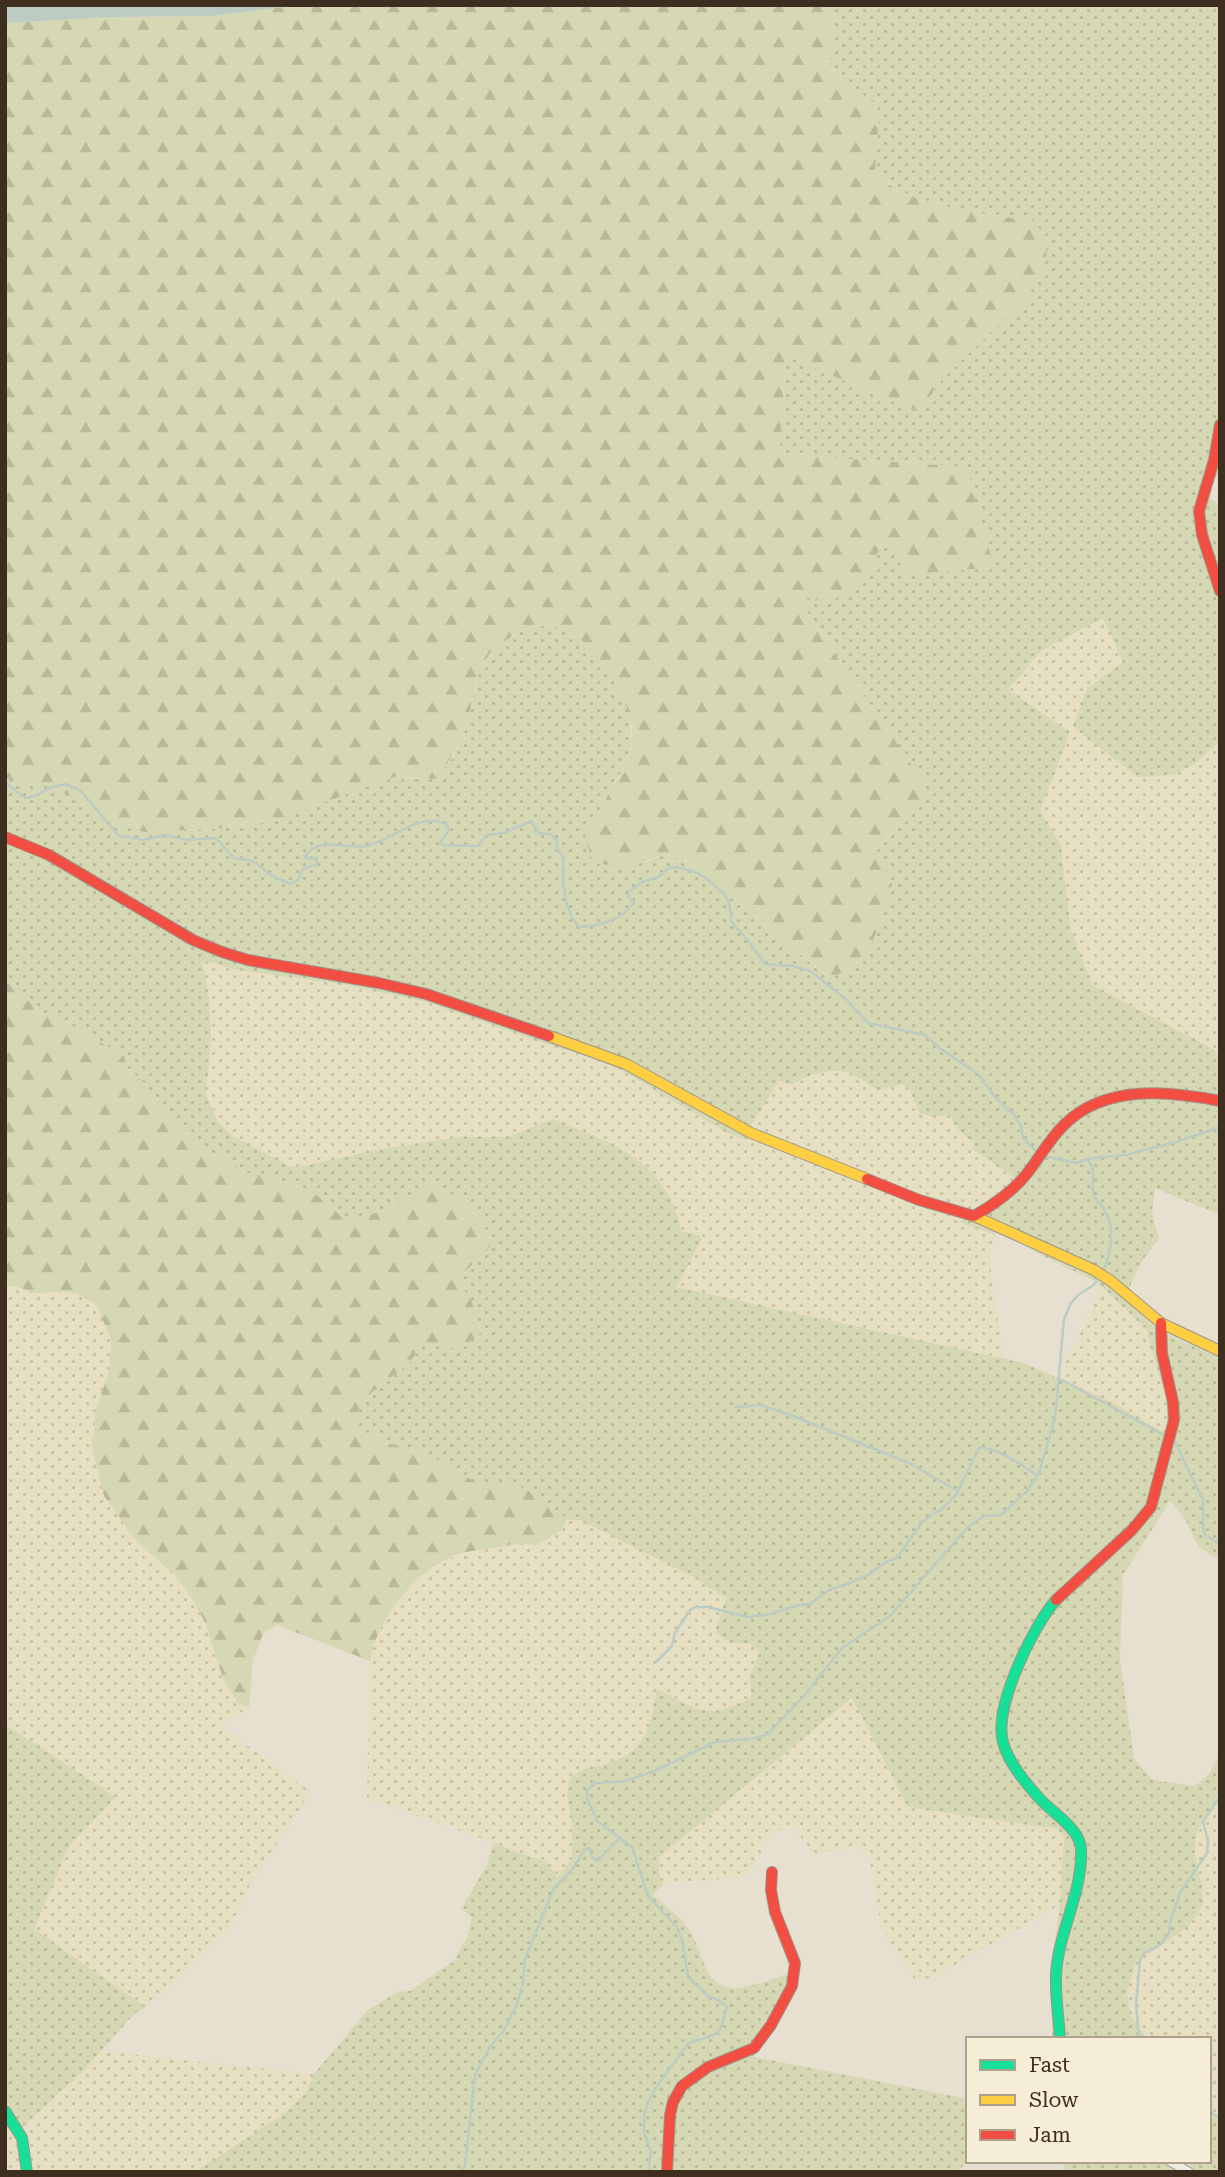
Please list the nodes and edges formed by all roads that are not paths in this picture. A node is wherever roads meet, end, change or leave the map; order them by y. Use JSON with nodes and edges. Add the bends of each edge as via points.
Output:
{"nodes":[{"id":1,"x":1220,"y":425,"type":"edge"},
{"id":2,"x":1220,"y":591,"type":"edge"},
{"id":3,"x":5,"y":836,"type":"edge"},
{"id":4,"x":1220,"y":1101,"type":"edge"},
{"id":5,"x":974,"y":1216,"type":"junction"},
{"id":6,"x":1161,"y":1323,"type":"junction"},
{"id":7,"x":1220,"y":1351,"type":"edge"},
{"id":8,"x":772,"y":1872,"type":"dead end"},
{"id":9,"x":1060,"y":2037,"type":"edge"},
{"id":10,"x":5,"y":2111,"type":"edge"},
{"id":11,"x":1173,"y":2163,"type":"edge"},
{"id":12,"x":27,"y":2172,"type":"edge"},
{"id":13,"x":667,"y":2172,"type":"edge"},
{"id":14,"x":1189,"y":2172,"type":"edge"}],
"edges":[{"from":1,"to":2,"type":"street","via":[[1199,511]]},
{"from":3,"to":5,"type":"street","via":[[49,855],[193,940],[222,952],[426,994],[589,1049],[626,1064],[751,1133],[919,1200]]},
{"from":4,"to":5,"type":"street","via":[[1154,1093],[1084,1109],[1064,1124],[1016,1186]]},
{"from":5,"to":6,"type":"street","via":[[1094,1270]]},
{"from":6,"to":7,"type":"street"},
{"from":6,"to":9,"type":"street","via":[[1174,1420],[1151,1507],[1044,1613],[1007,1693],[1003,1714],[1002,1740],[1009,1758],[1081,1846],[1076,1897],[1056,1974]]},
{"from":8,"to":13,"type":"street","via":[[775,1912],[795,1963],[792,1986],[754,2048],[708,2067],[682,2086],[670,2115]]},
{"from":10,"to":12,"type":"street","via":[[22,2138]]},
{"from":11,"to":14,"type":"street"}]}
